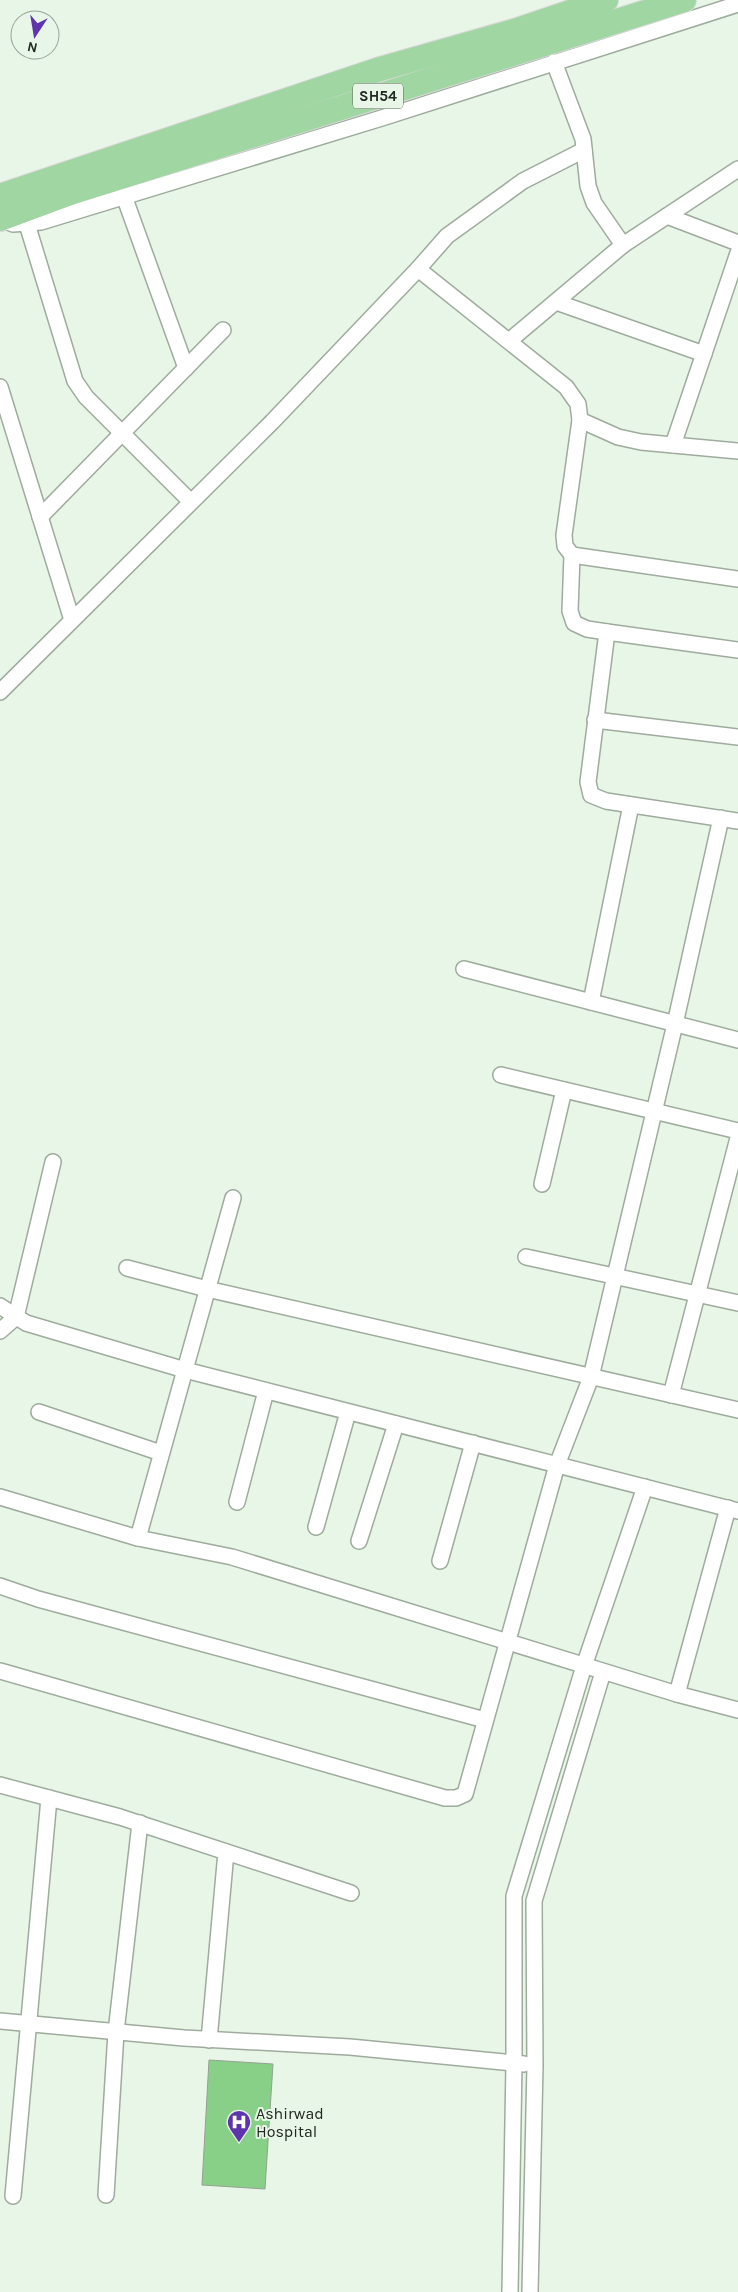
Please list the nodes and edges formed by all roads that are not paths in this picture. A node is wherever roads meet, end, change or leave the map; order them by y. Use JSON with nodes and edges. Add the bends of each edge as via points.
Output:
{"nodes":[{"id":1,"x":606,"y":0,"type":"edge"},
{"id":2,"x":684,"y":0,"type":"edge"},
{"id":3,"x":738,"y":4,"type":"edge"},
{"id":4,"x":554,"y":62,"type":"junction"},
{"id":5,"x":584,"y":150,"type":"junction"},
{"id":6,"x":738,"y":169,"type":"edge"},
{"id":7,"x":70,"y":182,"type":"junction"},
{"id":8,"x":124,"y":196,"type":"junction"},
{"id":9,"x":0,"y":213,"type":"edge"},
{"id":10,"x":667,"y":216,"type":"junction"},
{"id":11,"x":27,"y":224,"type":"junction"},
{"id":12,"x":738,"y":243,"type":"edge"},
{"id":13,"x":623,"y":246,"type":"junction"},
{"id":14,"x":738,"y":253,"type":"edge"},
{"id":15,"x":418,"y":269,"type":"junction"},
{"id":16,"x":556,"y":302,"type":"junction"},
{"id":17,"x":223,"y":330,"type":"dead end"},
{"id":18,"x":509,"y":341,"type":"junction"},
{"id":19,"x":704,"y":354,"type":"junction"},
{"id":20,"x":186,"y":368,"type":"junction"},
{"id":21,"x":0,"y":387,"type":"edge"},
{"id":22,"x":580,"y":420,"type":"junction"},
{"id":23,"x":121,"y":432,"type":"junction"},
{"id":24,"x":672,"y":445,"type":"junction"},
{"id":25,"x":738,"y":451,"type":"edge"},
{"id":26,"x":191,"y":502,"type":"junction"},
{"id":27,"x":40,"y":517,"type":"junction"},
{"id":28,"x":572,"y":556,"type":"junction"},
{"id":29,"x":738,"y":579,"type":"edge"},
{"id":30,"x":72,"y":620,"type":"junction"},
{"id":31,"x":607,"y":632,"type":"junction"},
{"id":32,"x":738,"y":650,"type":"edge"},
{"id":33,"x":0,"y":692,"type":"edge"},
{"id":34,"x":596,"y":720,"type":"junction"},
{"id":35,"x":738,"y":737,"type":"edge"},
{"id":36,"x":631,"y":805,"type":"junction"},
{"id":37,"x":721,"y":818,"type":"junction"},
{"id":38,"x":738,"y":821,"type":"edge"},
{"id":39,"x":464,"y":969,"type":"dead end"},
{"id":40,"x":591,"y":1002,"type":"junction"},
{"id":41,"x":676,"y":1024,"type":"junction"},
{"id":42,"x":738,"y":1040,"type":"edge"},
{"id":43,"x":501,"y":1075,"type":"dead end"},
{"id":44,"x":564,"y":1090,"type":"junction"},
{"id":45,"x":654,"y":1111,"type":"junction"},
{"id":46,"x":738,"y":1131,"type":"edge"},
{"id":47,"x":738,"y":1138,"type":"edge"},
{"id":48,"x":52,"y":1162,"type":"dead end"},
{"id":49,"x":542,"y":1184,"type":"dead end"},
{"id":50,"x":233,"y":1198,"type":"dead end"},
{"id":51,"x":526,"y":1257,"type":"dead end"},
{"id":52,"x":127,"y":1268,"type":"dead end"},
{"id":53,"x":615,"y":1276,"type":"junction"},
{"id":54,"x":207,"y":1289,"type":"junction"},
{"id":55,"x":697,"y":1294,"type":"junction"},
{"id":56,"x":738,"y":1303,"type":"edge"},
{"id":57,"x":0,"y":1306,"type":"edge"},
{"id":58,"x":16,"y":1317,"type":"junction"},
{"id":59,"x":0,"y":1331,"type":"edge"},
{"id":60,"x":184,"y":1370,"type":"junction"},
{"id":61,"x":591,"y":1377,"type":"junction"},
{"id":62,"x":266,"y":1391,"type":"junction"},
{"id":63,"x":670,"y":1395,"type":"junction"},
{"id":64,"x":738,"y":1410,"type":"edge"},
{"id":65,"x":39,"y":1412,"type":"dead end"},
{"id":66,"x":348,"y":1412,"type":"junction"},
{"id":67,"x":396,"y":1424,"type":"junction"},
{"id":68,"x":473,"y":1443,"type":"junction"},
{"id":69,"x":161,"y":1453,"type":"junction"},
{"id":70,"x":557,"y":1464,"type":"junction"},
{"id":71,"x":645,"y":1487,"type":"junction"},
{"id":72,"x":0,"y":1497,"type":"edge"},
{"id":73,"x":237,"y":1502,"type":"dead end"},
{"id":74,"x":733,"y":1509,"type":"edge"},
{"id":75,"x":316,"y":1527,"type":"dead end"},
{"id":76,"x":138,"y":1538,"type":"junction"},
{"id":77,"x":359,"y":1541,"type":"dead end"},
{"id":78,"x":440,"y":1561,"type":"dead end"},
{"id":79,"x":0,"y":1586,"type":"edge"},
{"id":80,"x":507,"y":1642,"type":"junction"},
{"id":81,"x":584,"y":1666,"type":"junction"},
{"id":82,"x":0,"y":1671,"type":"edge"},
{"id":83,"x":604,"y":1672,"type":"junction"},
{"id":84,"x":676,"y":1694,"type":"junction"},
{"id":85,"x":738,"y":1710,"type":"edge"},
{"id":86,"x":485,"y":1720,"type":"junction"},
{"id":87,"x":0,"y":1785,"type":"edge"},
{"id":88,"x":49,"y":1798,"type":"junction"},
{"id":89,"x":140,"y":1823,"type":"junction"},
{"id":90,"x":226,"y":1852,"type":"junction"},
{"id":91,"x":351,"y":1892,"type":"dead end"},
{"id":92,"x":0,"y":2022,"type":"edge"},
{"id":93,"x":28,"y":2023,"type":"junction"},
{"id":94,"x":116,"y":2032,"type":"junction"},
{"id":95,"x":209,"y":2040,"type":"junction"},
{"id":96,"x":514,"y":2064,"type":"junction"},
{"id":97,"x":535,"y":2065,"type":"junction"},
{"id":98,"x":12,"y":2196,"type":"dead end"},
{"id":99,"x":106,"y":2196,"type":"dead end"},
{"id":100,"x":510,"y":2292,"type":"edge"},
{"id":101,"x":530,"y":2292,"type":"edge"}],
"edges":[{"from":1,"to":7,"type":"main road","number":"SH54","via":[[514,31],[380,69]]},
{"from":2,"to":7,"type":"main road","number":"SH54"},
{"from":3,"to":4,"type":"street"},
{"from":4,"to":5,"type":"street"},
{"from":4,"to":8,"type":"street"},
{"from":5,"to":13,"type":"street","via":[[588,186],[594,203]]},
{"from":5,"to":15,"type":"street","via":[[500,196],[446,236]]},
{"from":6,"to":10,"type":"street"},
{"from":7,"to":9,"type":"main road","number":"SH54"},
{"from":8,"to":11,"type":"street"},
{"from":8,"to":20,"type":"street"},
{"from":9,"to":11,"type":"street","via":[[13,224]]},
{"from":10,"to":12,"type":"street"},
{"from":10,"to":13,"type":"street"},
{"from":11,"to":23,"type":"street","via":[[75,380],[86,397]]},
{"from":13,"to":16,"type":"street"},
{"from":14,"to":19,"type":"street"},
{"from":15,"to":18,"type":"street"},
{"from":15,"to":26,"type":"street"},
{"from":16,"to":18,"type":"street"},
{"from":16,"to":19,"type":"street"},
{"from":17,"to":20,"type":"street"},
{"from":18,"to":22,"type":"street","via":[[566,387],[578,404]]},
{"from":19,"to":24,"type":"street"},
{"from":20,"to":23,"type":"street"},
{"from":21,"to":27,"type":"street"},
{"from":22,"to":24,"type":"street","via":[[618,436]]},
{"from":22,"to":28,"type":"street","via":[[564,535],[564,546]]},
{"from":23,"to":26,"type":"street"},
{"from":23,"to":27,"type":"street"},
{"from":24,"to":25,"type":"street"},
{"from":26,"to":30,"type":"street"},
{"from":27,"to":30,"type":"street"},
{"from":28,"to":29,"type":"street"},
{"from":28,"to":31,"type":"street","via":[[570,611],[574,623]]},
{"from":30,"to":33,"type":"street"},
{"from":31,"to":32,"type":"street"},
{"from":31,"to":34,"type":"street"},
{"from":34,"to":35,"type":"street"},
{"from":34,"to":36,"type":"street","via":[[588,782],[591,795]]},
{"from":36,"to":37,"type":"street"},
{"from":36,"to":40,"type":"street"},
{"from":37,"to":38,"type":"street"},
{"from":37,"to":41,"type":"street"},
{"from":39,"to":40,"type":"street"},
{"from":40,"to":41,"type":"street"},
{"from":41,"to":42,"type":"street"},
{"from":41,"to":45,"type":"street"},
{"from":43,"to":44,"type":"street"},
{"from":44,"to":45,"type":"street"},
{"from":44,"to":49,"type":"street"},
{"from":45,"to":46,"type":"street"},
{"from":45,"to":53,"type":"street"},
{"from":47,"to":55,"type":"street"},
{"from":48,"to":58,"type":"street"},
{"from":50,"to":54,"type":"street"},
{"from":51,"to":53,"type":"street"},
{"from":52,"to":54,"type":"street"},
{"from":53,"to":55,"type":"street"},
{"from":53,"to":61,"type":"street"},
{"from":54,"to":60,"type":"street"},
{"from":54,"to":61,"type":"street"},
{"from":55,"to":56,"type":"street"},
{"from":55,"to":63,"type":"street"},
{"from":57,"to":58,"type":"street"},
{"from":58,"to":59,"type":"street"},
{"from":58,"to":60,"type":"street","via":[[26,1323]]},
{"from":60,"to":62,"type":"street"},
{"from":60,"to":69,"type":"street"},
{"from":61,"to":63,"type":"street"},
{"from":61,"to":70,"type":"street"},
{"from":62,"to":66,"type":"street"},
{"from":62,"to":73,"type":"street"},
{"from":63,"to":64,"type":"street"},
{"from":65,"to":69,"type":"street"},
{"from":66,"to":67,"type":"street"},
{"from":66,"to":75,"type":"street"},
{"from":67,"to":68,"type":"street"},
{"from":67,"to":77,"type":"street"},
{"from":68,"to":70,"type":"street"},
{"from":68,"to":78,"type":"street"},
{"from":69,"to":76,"type":"street"},
{"from":70,"to":71,"type":"street"},
{"from":70,"to":80,"type":"street"},
{"from":71,"to":74,"type":"street"},
{"from":71,"to":81,"type":"street"},
{"from":72,"to":76,"type":"street"},
{"from":74,"to":84,"type":"street"},
{"from":76,"to":80,"type":"street","via":[[232,1557]]},
{"from":79,"to":86,"type":"street"},
{"from":80,"to":81,"type":"street"},
{"from":80,"to":86,"type":"street"},
{"from":81,"to":83,"type":"street"},
{"from":81,"to":96,"type":"street","via":[[514,1896]]},
{"from":82,"to":86,"type":"street","via":[[445,1798],[465,1794]]},
{"from":83,"to":84,"type":"street"},
{"from":83,"to":97,"type":"street","via":[[534,1901]]},
{"from":84,"to":85,"type":"street"},
{"from":87,"to":88,"type":"street"},
{"from":88,"to":89,"type":"street"},
{"from":88,"to":93,"type":"street"},
{"from":89,"to":90,"type":"street"},
{"from":89,"to":94,"type":"street"},
{"from":90,"to":91,"type":"street"},
{"from":90,"to":95,"type":"street"},
{"from":92,"to":93,"type":"street"},
{"from":93,"to":94,"type":"street"},
{"from":93,"to":98,"type":"street"},
{"from":94,"to":95,"type":"street"},
{"from":94,"to":99,"type":"street"},
{"from":95,"to":96,"type":"street","via":[[350,2047]]},
{"from":96,"to":97,"type":"street"},
{"from":96,"to":100,"type":"street"},
{"from":97,"to":101,"type":"street"}]}
